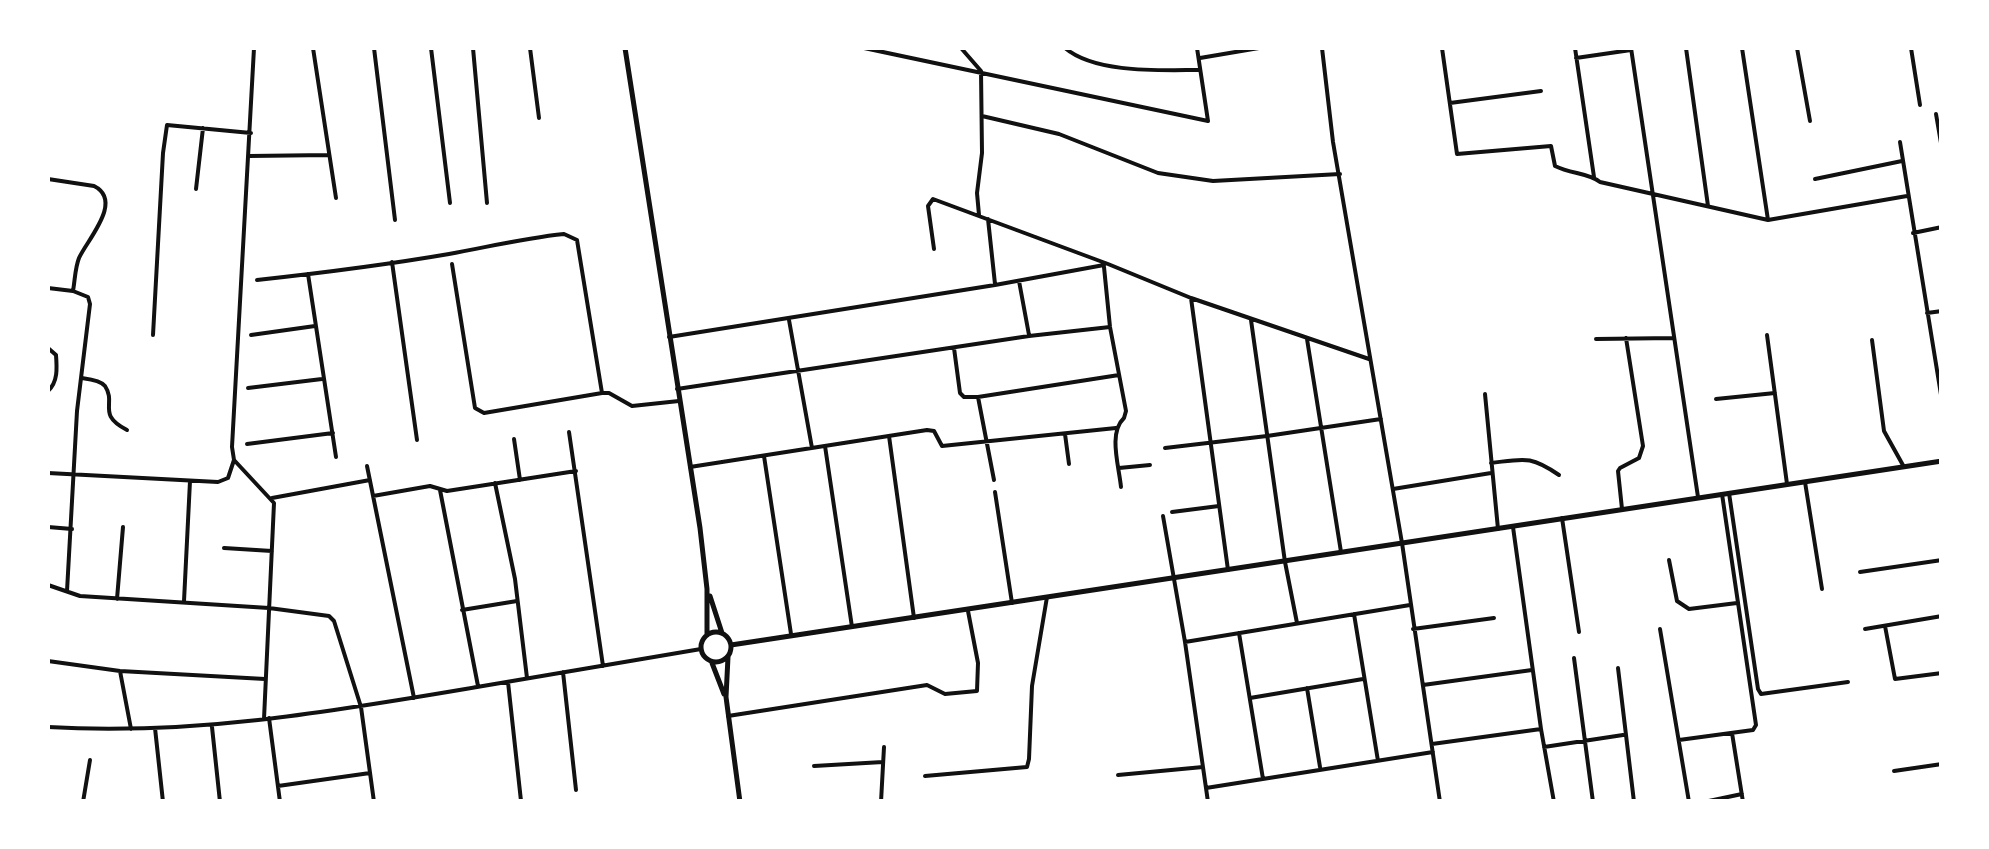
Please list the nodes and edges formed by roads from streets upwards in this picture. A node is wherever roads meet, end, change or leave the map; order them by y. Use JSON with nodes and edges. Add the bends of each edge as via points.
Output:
{"nodes":[{"id":1,"x":254,"y":48,"type":"edge"},
{"id":2,"x":313,"y":48,"type":"edge"},
{"id":3,"x":374,"y":48,"type":"edge"},
{"id":4,"x":431,"y":48,"type":"edge"},
{"id":5,"x":473,"y":48,"type":"edge"},
{"id":6,"x":530,"y":48,"type":"edge"},
{"id":7,"x":625,"y":48,"type":"edge"},
{"id":8,"x":864,"y":48,"type":"edge"},
{"id":9,"x":961,"y":48,"type":"edge"},
{"id":10,"x":1065,"y":48,"type":"edge"},
{"id":11,"x":1196,"y":48,"type":"edge"},
{"id":12,"x":1259,"y":48,"type":"edge"},
{"id":13,"x":1322,"y":48,"type":"edge"},
{"id":14,"x":1444,"y":48,"type":"edge"},
{"id":15,"x":1575,"y":48,"type":"edge"},
{"id":16,"x":1632,"y":48,"type":"edge"},
{"id":17,"x":1686,"y":48,"type":"edge"},
{"id":18,"x":1742,"y":48,"type":"edge"},
{"id":19,"x":1797,"y":48,"type":"edge"},
{"id":20,"x":1911,"y":48,"type":"edge"},
{"id":21,"x":1198,"y":58,"type":"junction"},
{"id":22,"x":1576,"y":58,"type":"junction"},
{"id":23,"x":1200,"y":70,"type":"junction"},
{"id":24,"x":981,"y":72,"type":"junction"},
{"id":25,"x":1541,"y":90,"type":"dead end"},
{"id":26,"x":1450,"y":103,"type":"junction"},
{"id":27,"x":1920,"y":105,"type":"dead end"},
{"id":28,"x":1936,"y":114,"type":"dead end"},
{"id":29,"x":982,"y":116,"type":"junction"},
{"id":30,"x":539,"y":118,"type":"dead end"},
{"id":31,"x":1810,"y":121,"type":"dead end"},
{"id":32,"x":203,"y":128,"type":"junction"},
{"id":33,"x":250,"y":133,"type":"junction"},
{"id":34,"x":1900,"y":142,"type":"dead end"},
{"id":35,"x":1942,"y":150,"type":"edge"},
{"id":36,"x":329,"y":155,"type":"junction"},
{"id":37,"x":249,"y":156,"type":"junction"},
{"id":38,"x":1902,"y":161,"type":"junction"},
{"id":39,"x":1340,"y":174,"type":"junction"},
{"id":40,"x":1594,"y":177,"type":"junction"},
{"id":41,"x":48,"y":179,"type":"edge"},
{"id":42,"x":1815,"y":179,"type":"dead end"},
{"id":43,"x":196,"y":189,"type":"dead end"},
{"id":44,"x":1653,"y":193,"type":"junction"},
{"id":45,"x":1908,"y":196,"type":"junction"},
{"id":46,"x":336,"y":198,"type":"dead end"},
{"id":47,"x":450,"y":203,"type":"dead end"},
{"id":48,"x":488,"y":203,"type":"dead end"},
{"id":49,"x":1708,"y":207,"type":"junction"},
{"id":50,"x":979,"y":216,"type":"junction"},
{"id":51,"x":988,"y":219,"type":"junction"},
{"id":52,"x":395,"y":220,"type":"dead end"},
{"id":53,"x":1768,"y":220,"type":"junction"},
{"id":54,"x":1942,"y":228,"type":"edge"},
{"id":55,"x":1913,"y":233,"type":"junction"},
{"id":56,"x":934,"y":249,"type":"dead end"},
{"id":57,"x":392,"y":262,"type":"junction"},
{"id":58,"x":452,"y":264,"type":"dead end"},
{"id":59,"x":1106,"y":264,"type":"junction"},
{"id":60,"x":308,"y":274,"type":"junction"},
{"id":61,"x":257,"y":280,"type":"dead end"},
{"id":62,"x":1018,"y":281,"type":"junction"},
{"id":63,"x":995,"y":285,"type":"junction"},
{"id":64,"x":48,"y":288,"type":"edge"},
{"id":65,"x":74,"y":291,"type":"junction"},
{"id":66,"x":1191,"y":298,"type":"junction"},
{"id":67,"x":1942,"y":311,"type":"edge"},
{"id":68,"x":1927,"y":313,"type":"junction"},
{"id":69,"x":788,"y":318,"type":"junction"},
{"id":70,"x":1251,"y":320,"type":"junction"},
{"id":71,"x":316,"y":326,"type":"junction"},
{"id":72,"x":1110,"y":327,"type":"junction"},
{"id":73,"x":154,"y":335,"type":"dead end"},
{"id":74,"x":251,"y":335,"type":"dead end"},
{"id":75,"x":1768,"y":335,"type":"dead end"},
{"id":76,"x":670,"y":336,"type":"junction"},
{"id":77,"x":1029,"y":336,"type":"junction"},
{"id":78,"x":1626,"y":338,"type":"junction"},
{"id":79,"x":1674,"y":338,"type":"junction"},
{"id":80,"x":1308,"y":339,"type":"junction"},
{"id":81,"x":1596,"y":339,"type":"dead end"},
{"id":82,"x":1872,"y":340,"type":"dead end"},
{"id":83,"x":48,"y":348,"type":"edge"},
{"id":84,"x":954,"y":348,"type":"junction"},
{"id":85,"x":1369,"y":359,"type":"junction"},
{"id":86,"x":798,"y":371,"type":"junction"},
{"id":87,"x":1119,"y":375,"type":"junction"},
{"id":88,"x":81,"y":378,"type":"junction"},
{"id":89,"x":324,"y":378,"type":"junction"},
{"id":90,"x":248,"y":388,"type":"dead end"},
{"id":91,"x":677,"y":389,"type":"junction"},
{"id":92,"x":48,"y":391,"type":"edge"},
{"id":93,"x":602,"y":393,"type":"junction"},
{"id":94,"x":1775,"y":393,"type":"junction"},
{"id":95,"x":1485,"y":394,"type":"dead end"},
{"id":96,"x":978,"y":397,"type":"junction"},
{"id":97,"x":1716,"y":400,"type":"dead end"},
{"id":98,"x":1942,"y":400,"type":"edge"},
{"id":99,"x":679,"y":401,"type":"junction"},
{"id":100,"x":1380,"y":419,"type":"junction"},
{"id":101,"x":1116,"y":428,"type":"junction"},
{"id":102,"x":1322,"y":428,"type":"junction"},
{"id":103,"x":127,"y":430,"type":"dead end"},
{"id":104,"x":332,"y":432,"type":"junction"},
{"id":105,"x":569,"y":432,"type":"dead end"},
{"id":106,"x":1065,"y":434,"type":"junction"},
{"id":107,"x":889,"y":436,"type":"junction"},
{"id":108,"x":1267,"y":436,"type":"junction"},
{"id":109,"x":417,"y":440,"type":"dead end"},
{"id":110,"x":514,"y":440,"type":"dead end"},
{"id":111,"x":988,"y":442,"type":"junction"},
{"id":112,"x":248,"y":444,"type":"dead end"},
{"id":113,"x":1211,"y":444,"type":"junction"},
{"id":114,"x":825,"y":446,"type":"junction"},
{"id":115,"x":812,"y":448,"type":"junction"},
{"id":116,"x":1165,"y":448,"type":"dead end"},
{"id":117,"x":764,"y":456,"type":"junction"},
{"id":118,"x":336,"y":457,"type":"dead end"},
{"id":119,"x":234,"y":460,"type":"junction"},
{"id":120,"x":1942,"y":461,"type":"edge"},
{"id":121,"x":1490,"y":463,"type":"junction"},
{"id":122,"x":1070,"y":464,"type":"dead end"},
{"id":123,"x":1150,"y":465,"type":"dead end"},
{"id":124,"x":367,"y":466,"type":"dead end"},
{"id":125,"x":1904,"y":466,"type":"junction"},
{"id":126,"x":690,"y":467,"type":"junction"},
{"id":127,"x":1119,"y":468,"type":"junction"},
{"id":128,"x":576,"y":471,"type":"junction"},
{"id":129,"x":48,"y":473,"type":"edge"},
{"id":130,"x":1491,"y":473,"type":"junction"},
{"id":131,"x":74,"y":474,"type":"junction"},
{"id":132,"x":1559,"y":475,"type":"dead end"},
{"id":133,"x":370,"y":480,"type":"junction"},
{"id":134,"x":520,"y":480,"type":"junction"},
{"id":135,"x":994,"y":480,"type":"dead end"},
{"id":136,"x":190,"y":481,"type":"junction"},
{"id":137,"x":1805,"y":482,"type":"junction"},
{"id":138,"x":494,"y":483,"type":"junction"},
{"id":139,"x":1787,"y":484,"type":"junction"},
{"id":140,"x":1121,"y":486,"type":"dead end"},
{"id":141,"x":440,"y":489,"type":"junction"},
{"id":142,"x":1392,"y":489,"type":"junction"},
{"id":143,"x":995,"y":492,"type":"dead end"},
{"id":144,"x":1725,"y":493,"type":"junction"},
{"id":145,"x":373,"y":496,"type":"junction"},
{"id":146,"x":1698,"y":497,"type":"junction"},
{"id":147,"x":272,"y":498,"type":"junction"},
{"id":148,"x":1220,"y":506,"type":"junction"},
{"id":149,"x":1622,"y":509,"type":"junction"},
{"id":150,"x":1172,"y":512,"type":"dead end"},
{"id":151,"x":1163,"y":516,"type":"dead end"},
{"id":152,"x":1562,"y":518,"type":"junction"},
{"id":153,"x":48,"y":527,"type":"edge"},
{"id":154,"x":123,"y":527,"type":"dead end"},
{"id":155,"x":1512,"y":527,"type":"junction"},
{"id":156,"x":72,"y":528,"type":"junction"},
{"id":157,"x":1498,"y":529,"type":"junction"},
{"id":158,"x":1402,"y":543,"type":"junction"},
{"id":159,"x":224,"y":548,"type":"dead end"},
{"id":160,"x":272,"y":552,"type":"junction"},
{"id":161,"x":1341,"y":554,"type":"junction"},
{"id":162,"x":1670,"y":560,"type":"dead end"},
{"id":163,"x":1942,"y":560,"type":"edge"},
{"id":164,"x":1286,"y":562,"type":"junction"},
{"id":165,"x":1228,"y":570,"type":"junction"},
{"id":166,"x":1860,"y":572,"type":"dead end"},
{"id":167,"x":1174,"y":578,"type":"junction"},
{"id":168,"x":48,"y":585,"type":"edge"},
{"id":169,"x":708,"y":589,"type":"junction"},
{"id":170,"x":1822,"y":589,"type":"dead end"},
{"id":171,"x":67,"y":591,"type":"junction"},
{"id":172,"x":1047,"y":597,"type":"junction"},
{"id":173,"x":117,"y":599,"type":"junction"},
{"id":174,"x":518,"y":601,"type":"junction"},
{"id":175,"x":184,"y":603,"type":"junction"},
{"id":176,"x":1012,"y":603,"type":"junction"},
{"id":177,"x":1737,"y":603,"type":"junction"},
{"id":178,"x":1410,"y":605,"type":"junction"},
{"id":179,"x":269,"y":608,"type":"junction"},
{"id":180,"x":462,"y":610,"type":"junction"},
{"id":181,"x":967,"y":610,"type":"junction"},
{"id":182,"x":1354,"y":614,"type":"junction"},
{"id":183,"x":1942,"y":616,"type":"edge"},
{"id":184,"x":914,"y":618,"type":"junction"},
{"id":185,"x":1494,"y":618,"type":"dead end"},
{"id":186,"x":1297,"y":624,"type":"junction"},
{"id":187,"x":1885,"y":626,"type":"junction"},
{"id":188,"x":852,"y":627,"type":"junction"},
{"id":189,"x":1414,"y":629,"type":"junction"},
{"id":190,"x":1660,"y":629,"type":"dead end"},
{"id":191,"x":1864,"y":629,"type":"dead end"},
{"id":192,"x":1580,"y":632,"type":"dead end"},
{"id":193,"x":722,"y":633,"type":"junction"},
{"id":194,"x":1239,"y":633,"type":"junction"},
{"id":195,"x":707,"y":635,"type":"junction"},
{"id":196,"x":792,"y":636,"type":"junction"},
{"id":197,"x":1185,"y":642,"type":"junction"},
{"id":198,"x":732,"y":645,"type":"junction"},
{"id":199,"x":702,"y":649,"type":"junction"},
{"id":200,"x":728,"y":656,"type":"junction"},
{"id":201,"x":1574,"y":658,"type":"dead end"},
{"id":202,"x":711,"y":660,"type":"junction"},
{"id":203,"x":48,"y":661,"type":"edge"},
{"id":204,"x":603,"y":666,"type":"junction"},
{"id":205,"x":1618,"y":668,"type":"dead end"},
{"id":206,"x":1532,"y":670,"type":"junction"},
{"id":207,"x":120,"y":671,"type":"junction"},
{"id":208,"x":564,"y":672,"type":"junction"},
{"id":209,"x":1942,"y":673,"type":"edge"},
{"id":210,"x":527,"y":678,"type":"junction"},
{"id":211,"x":265,"y":679,"type":"junction"},
{"id":212,"x":1365,"y":679,"type":"junction"},
{"id":213,"x":508,"y":682,"type":"junction"},
{"id":214,"x":1848,"y":682,"type":"dead end"},
{"id":215,"x":1423,"y":685,"type":"junction"},
{"id":216,"x":478,"y":686,"type":"junction"},
{"id":217,"x":1307,"y":688,"type":"junction"},
{"id":218,"x":726,"y":697,"type":"junction"},
{"id":219,"x":414,"y":698,"type":"junction"},
{"id":220,"x":1250,"y":698,"type":"junction"},
{"id":221,"x":361,"y":706,"type":"junction"},
{"id":222,"x":728,"y":716,"type":"junction"},
{"id":223,"x":266,"y":719,"type":"junction"},
{"id":224,"x":212,"y":726,"type":"junction"},
{"id":225,"x":48,"y":727,"type":"edge"},
{"id":226,"x":154,"y":728,"type":"junction"},
{"id":227,"x":131,"y":729,"type":"junction"},
{"id":228,"x":1541,"y":729,"type":"junction"},
{"id":229,"x":1732,"y":733,"type":"junction"},
{"id":230,"x":1625,"y":735,"type":"junction"},
{"id":231,"x":1678,"y":740,"type":"junction"},
{"id":232,"x":1585,"y":741,"type":"junction"},
{"id":233,"x":1432,"y":744,"type":"junction"},
{"id":234,"x":884,"y":747,"type":"dead end"},
{"id":235,"x":1544,"y":747,"type":"junction"},
{"id":236,"x":1433,"y":752,"type":"junction"},
{"id":237,"x":90,"y":760,"type":"dead end"},
{"id":238,"x":1378,"y":760,"type":"junction"},
{"id":239,"x":883,"y":762,"type":"junction"},
{"id":240,"x":1942,"y":764,"type":"edge"},
{"id":241,"x":814,"y":766,"type":"dead end"},
{"id":242,"x":1203,"y":768,"type":"junction"},
{"id":243,"x":1320,"y":770,"type":"junction"},
{"id":244,"x":1894,"y":771,"type":"dead end"},
{"id":245,"x":370,"y":773,"type":"junction"},
{"id":246,"x":1118,"y":775,"type":"dead end"},
{"id":247,"x":924,"y":776,"type":"dead end"},
{"id":248,"x":1263,"y":779,"type":"junction"},
{"id":249,"x":278,"y":786,"type":"junction"},
{"id":250,"x":1206,"y":788,"type":"junction"},
{"id":251,"x":576,"y":790,"type":"dead end"},
{"id":252,"x":1742,"y":798,"type":"edge"},
{"id":253,"x":521,"y":801,"type":"edge"},
{"id":254,"x":83,"y":802,"type":"edge"},
{"id":255,"x":164,"y":802,"type":"edge"},
{"id":256,"x":220,"y":802,"type":"edge"},
{"id":257,"x":280,"y":802,"type":"edge"},
{"id":258,"x":374,"y":802,"type":"edge"},
{"id":259,"x":740,"y":802,"type":"edge"},
{"id":260,"x":881,"y":802,"type":"edge"},
{"id":261,"x":1208,"y":802,"type":"edge"},
{"id":262,"x":1440,"y":802,"type":"edge"},
{"id":263,"x":1554,"y":802,"type":"edge"},
{"id":264,"x":1594,"y":802,"type":"edge"},
{"id":265,"x":1634,"y":802,"type":"edge"},
{"id":266,"x":1689,"y":802,"type":"edge"},
{"id":267,"x":1704,"y":802,"type":"edge"}],
"edges":[{"from":1,"to":33,"type":"street"},
{"from":2,"to":36,"type":"street"},
{"from":3,"to":52,"type":"street"},
{"from":4,"to":47,"type":"street"},
{"from":5,"to":48,"type":"street"},
{"from":6,"to":30,"type":"street"},
{"from":7,"to":76,"type":"street"},
{"from":8,"to":24,"type":"street"},
{"from":9,"to":24,"type":"street"},
{"from":10,"to":23,"type":"street","via":[[1132,70]]},
{"from":11,"to":21,"type":"street"},
{"from":12,"to":21,"type":"street"},
{"from":13,"to":39,"type":"street"},
{"from":14,"to":26,"type":"street"},
{"from":15,"to":22,"type":"street"},
{"from":16,"to":22,"type":"street"},
{"from":16,"to":44,"type":"street"},
{"from":17,"to":49,"type":"street"},
{"from":18,"to":53,"type":"street"},
{"from":19,"to":31,"type":"street"},
{"from":20,"to":27,"type":"street"},
{"from":21,"to":23,"type":"street"},
{"from":22,"to":40,"type":"street"},
{"from":23,"to":24,"type":"street","via":[[1208,121]]},
{"from":24,"to":29,"type":"street"},
{"from":25,"to":26,"type":"street"},
{"from":26,"to":40,"type":"street","via":[[1457,154],[1551,146],[1555,166]]},
{"from":28,"to":35,"type":"street"},
{"from":29,"to":39,"type":"street","via":[[1059,134],[1158,173],[1213,182]]},
{"from":29,"to":50,"type":"street"},
{"from":32,"to":33,"type":"street"},
{"from":32,"to":43,"type":"street"},
{"from":32,"to":73,"type":"street","via":[[166,127]]},
{"from":33,"to":37,"type":"street"},
{"from":34,"to":38,"type":"street"},
{"from":36,"to":37,"type":"street"},
{"from":36,"to":46,"type":"street"},
{"from":37,"to":119,"type":"street"},
{"from":38,"to":42,"type":"street"},
{"from":38,"to":45,"type":"street"},
{"from":39,"to":85,"type":"street"},
{"from":40,"to":44,"type":"street"},
{"from":41,"to":65,"type":"street","via":[[94,186],[104,195],[103,216],[80,257]]},
{"from":44,"to":49,"type":"street"},
{"from":44,"to":79,"type":"street"},
{"from":45,"to":53,"type":"street"},
{"from":45,"to":55,"type":"street"},
{"from":49,"to":53,"type":"street"},
{"from":50,"to":51,"type":"street"},
{"from":50,"to":56,"type":"street","via":[[930,200]]},
{"from":51,"to":59,"type":"street"},
{"from":51,"to":63,"type":"street"},
{"from":54,"to":55,"type":"street"},
{"from":55,"to":68,"type":"street"},
{"from":57,"to":60,"type":"street"},
{"from":57,"to":93,"type":"street","via":[[518,238],[564,234],[577,240]]},
{"from":57,"to":109,"type":"street"},
{"from":58,"to":93,"type":"street","via":[[475,408],[484,412]]},
{"from":59,"to":62,"type":"street"},
{"from":59,"to":66,"type":"street"},
{"from":59,"to":72,"type":"street"},
{"from":60,"to":61,"type":"street"},
{"from":60,"to":71,"type":"street"},
{"from":62,"to":63,"type":"street"},
{"from":62,"to":77,"type":"street"},
{"from":63,"to":69,"type":"street"},
{"from":64,"to":65,"type":"street"},
{"from":65,"to":88,"type":"street","via":[[90,304]]},
{"from":66,"to":70,"type":"street"},
{"from":66,"to":113,"type":"street"},
{"from":67,"to":68,"type":"street"},
{"from":68,"to":98,"type":"street"},
{"from":69,"to":76,"type":"street"},
{"from":69,"to":86,"type":"street"},
{"from":70,"to":80,"type":"street"},
{"from":70,"to":108,"type":"street"},
{"from":71,"to":74,"type":"street"},
{"from":71,"to":89,"type":"street"},
{"from":72,"to":77,"type":"street"},
{"from":72,"to":87,"type":"street"},
{"from":75,"to":94,"type":"street"},
{"from":76,"to":91,"type":"street"},
{"from":77,"to":84,"type":"street"},
{"from":78,"to":79,"type":"street"},
{"from":78,"to":81,"type":"street"},
{"from":78,"to":149,"type":"street","via":[[1643,446],[1640,458],[1618,472]]},
{"from":79,"to":146,"type":"street"},
{"from":80,"to":85,"type":"street"},
{"from":80,"to":102,"type":"street"},
{"from":82,"to":125,"type":"street","via":[[1884,430]]},
{"from":83,"to":92,"type":"street","via":[[57,364]]},
{"from":84,"to":86,"type":"street"},
{"from":84,"to":96,"type":"street","via":[[962,395]]},
{"from":85,"to":100,"type":"street"},
{"from":86,"to":91,"type":"street"},
{"from":86,"to":115,"type":"street"},
{"from":87,"to":96,"type":"street"},
{"from":87,"to":101,"type":"street","via":[[1126,415]]},
{"from":88,"to":103,"type":"street","via":[[106,387],[114,423]]},
{"from":88,"to":131,"type":"street"},
{"from":89,"to":90,"type":"street"},
{"from":89,"to":104,"type":"street"},
{"from":91,"to":99,"type":"street"},
{"from":93,"to":99,"type":"street","via":[[632,406]]},
{"from":94,"to":97,"type":"street"},
{"from":94,"to":139,"type":"street"},
{"from":95,"to":121,"type":"street"},
{"from":96,"to":111,"type":"street"},
{"from":99,"to":126,"type":"street"},
{"from":100,"to":102,"type":"street"},
{"from":100,"to":142,"type":"street"},
{"from":101,"to":106,"type":"street"},
{"from":101,"to":127,"type":"street"},
{"from":102,"to":108,"type":"street"},
{"from":102,"to":161,"type":"street"},
{"from":104,"to":112,"type":"street"},
{"from":104,"to":118,"type":"street"},
{"from":105,"to":128,"type":"street"},
{"from":106,"to":111,"type":"street"},
{"from":106,"to":122,"type":"street"},
{"from":107,"to":111,"type":"street","via":[[930,430],[942,446]]},
{"from":107,"to":114,"type":"street"},
{"from":107,"to":184,"type":"street"},
{"from":108,"to":113,"type":"street"},
{"from":108,"to":164,"type":"street"},
{"from":110,"to":134,"type":"street"},
{"from":111,"to":135,"type":"street"},
{"from":113,"to":116,"type":"street"},
{"from":113,"to":148,"type":"street"},
{"from":114,"to":115,"type":"street"},
{"from":114,"to":188,"type":"street"},
{"from":115,"to":117,"type":"street"},
{"from":117,"to":126,"type":"street"},
{"from":117,"to":196,"type":"street"},
{"from":119,"to":136,"type":"street","via":[[222,482]]},
{"from":119,"to":147,"type":"street"},
{"from":120,"to":125,"type":"street"},
{"from":121,"to":130,"type":"street"},
{"from":121,"to":132,"type":"street","via":[[1529,459]]},
{"from":123,"to":127,"type":"street"},
{"from":124,"to":133,"type":"street"},
{"from":125,"to":137,"type":"street"},
{"from":126,"to":169,"type":"street"},
{"from":127,"to":140,"type":"street"},
{"from":128,"to":134,"type":"street"},
{"from":128,"to":204,"type":"street"},
{"from":129,"to":131,"type":"street"},
{"from":130,"to":142,"type":"street"},
{"from":130,"to":157,"type":"street"},
{"from":131,"to":136,"type":"street"},
{"from":131,"to":156,"type":"street"},
{"from":133,"to":145,"type":"street"},
{"from":133,"to":147,"type":"street"},
{"from":134,"to":138,"type":"street"},
{"from":136,"to":175,"type":"street"},
{"from":137,"to":139,"type":"street"},
{"from":137,"to":170,"type":"street"},
{"from":138,"to":141,"type":"street"},
{"from":138,"to":174,"type":"street"},
{"from":139,"to":144,"type":"street"},
{"from":141,"to":145,"type":"street"},
{"from":141,"to":180,"type":"street"},
{"from":142,"to":158,"type":"street"},
{"from":143,"to":176,"type":"street"},
{"from":144,"to":146,"type":"street"},
{"from":144,"to":177,"type":"street"},
{"from":144,"to":214,"type":"street","via":[[1761,694]]},
{"from":145,"to":219,"type":"street"},
{"from":146,"to":149,"type":"street"},
{"from":147,"to":160,"type":"street"},
{"from":148,"to":150,"type":"street"},
{"from":148,"to":165,"type":"street"},
{"from":149,"to":152,"type":"street"},
{"from":151,"to":167,"type":"street"},
{"from":152,"to":155,"type":"street"},
{"from":152,"to":192,"type":"street"},
{"from":153,"to":156,"type":"street"},
{"from":154,"to":173,"type":"street"},
{"from":155,"to":157,"type":"street"},
{"from":155,"to":206,"type":"street"},
{"from":156,"to":171,"type":"street"},
{"from":157,"to":158,"type":"street"},
{"from":158,"to":161,"type":"street"},
{"from":158,"to":178,"type":"street"},
{"from":159,"to":160,"type":"street"},
{"from":160,"to":179,"type":"street"},
{"from":161,"to":164,"type":"street"},
{"from":162,"to":177,"type":"street","via":[[1682,606]]},
{"from":163,"to":166,"type":"street"},
{"from":164,"to":165,"type":"street"},
{"from":164,"to":186,"type":"street"},
{"from":165,"to":167,"type":"street"},
{"from":167,"to":172,"type":"street"},
{"from":167,"to":197,"type":"street"},
{"from":168,"to":171,"type":"street"},
{"from":169,"to":193,"type":"street"},
{"from":169,"to":195,"type":"street"},
{"from":171,"to":173,"type":"street"},
{"from":172,"to":176,"type":"street"},
{"from":172,"to":247,"type":"street","via":[[1027,767]]},
{"from":173,"to":175,"type":"street"},
{"from":174,"to":180,"type":"street"},
{"from":174,"to":210,"type":"street"},
{"from":175,"to":179,"type":"street"},
{"from":176,"to":181,"type":"street"},
{"from":177,"to":229,"type":"street","via":[[1756,725]]},
{"from":178,"to":182,"type":"street"},
{"from":178,"to":189,"type":"street"},
{"from":179,"to":211,"type":"street"},
{"from":179,"to":221,"type":"street","via":[[334,620]]},
{"from":180,"to":216,"type":"street"},
{"from":181,"to":184,"type":"street"},
{"from":181,"to":222,"type":"street","via":[[978,663],[976,691],[945,694],[927,685]]},
{"from":182,"to":186,"type":"street"},
{"from":182,"to":212,"type":"street"},
{"from":183,"to":187,"type":"street"},
{"from":184,"to":188,"type":"street"},
{"from":185,"to":189,"type":"street"},
{"from":186,"to":194,"type":"street"},
{"from":187,"to":191,"type":"street"},
{"from":187,"to":209,"type":"street","via":[[1894,678]]},
{"from":188,"to":196,"type":"street"},
{"from":189,"to":215,"type":"street"},
{"from":190,"to":231,"type":"street"},
{"from":193,"to":195,"type":"street"},
{"from":193,"to":198,"type":"street"},
{"from":194,"to":197,"type":"street"},
{"from":194,"to":220,"type":"street"},
{"from":195,"to":199,"type":"street"},
{"from":196,"to":198,"type":"street"},
{"from":197,"to":242,"type":"street"},
{"from":198,"to":200,"type":"street"},
{"from":199,"to":202,"type":"street"},
{"from":199,"to":204,"type":"street"},
{"from":200,"to":202,"type":"street"},
{"from":200,"to":218,"type":"street"},
{"from":201,"to":232,"type":"street"},
{"from":202,"to":218,"type":"street"},
{"from":203,"to":207,"type":"street"},
{"from":204,"to":208,"type":"street"},
{"from":205,"to":230,"type":"street"},
{"from":206,"to":215,"type":"street"},
{"from":206,"to":228,"type":"street"},
{"from":207,"to":211,"type":"street"},
{"from":207,"to":227,"type":"street"},
{"from":208,"to":210,"type":"street"},
{"from":208,"to":251,"type":"street"},
{"from":210,"to":213,"type":"street"},
{"from":211,"to":223,"type":"street"},
{"from":212,"to":217,"type":"street"},
{"from":212,"to":238,"type":"street"},
{"from":213,"to":216,"type":"street"},
{"from":213,"to":253,"type":"street"},
{"from":215,"to":233,"type":"street"},
{"from":216,"to":219,"type":"street"},
{"from":217,"to":220,"type":"street"},
{"from":217,"to":243,"type":"street"},
{"from":218,"to":222,"type":"street"},
{"from":219,"to":221,"type":"street"},
{"from":220,"to":248,"type":"street"},
{"from":221,"to":223,"type":"street"},
{"from":221,"to":245,"type":"street"},
{"from":222,"to":259,"type":"street"},
{"from":223,"to":224,"type":"street"},
{"from":223,"to":249,"type":"street"},
{"from":224,"to":226,"type":"street"},
{"from":224,"to":256,"type":"street"},
{"from":225,"to":227,"type":"street"},
{"from":226,"to":227,"type":"street"},
{"from":226,"to":255,"type":"street"},
{"from":228,"to":233,"type":"street"},
{"from":228,"to":235,"type":"street"},
{"from":229,"to":231,"type":"street"},
{"from":229,"to":252,"type":"street"},
{"from":230,"to":232,"type":"street"},
{"from":230,"to":265,"type":"street"},
{"from":231,"to":266,"type":"street"},
{"from":232,"to":235,"type":"street"},
{"from":232,"to":264,"type":"street"},
{"from":233,"to":236,"type":"street"},
{"from":234,"to":239,"type":"street"},
{"from":235,"to":263,"type":"street"},
{"from":236,"to":238,"type":"street"},
{"from":236,"to":262,"type":"street"},
{"from":237,"to":254,"type":"street"},
{"from":238,"to":243,"type":"street"},
{"from":239,"to":241,"type":"street"},
{"from":239,"to":260,"type":"street"},
{"from":240,"to":244,"type":"street"},
{"from":242,"to":246,"type":"street"},
{"from":242,"to":250,"type":"street"},
{"from":243,"to":248,"type":"street"},
{"from":245,"to":249,"type":"street"},
{"from":245,"to":258,"type":"street"},
{"from":248,"to":250,"type":"street"},
{"from":249,"to":257,"type":"street"},
{"from":250,"to":261,"type":"street"},
{"from":252,"to":267,"type":"street"}]}
